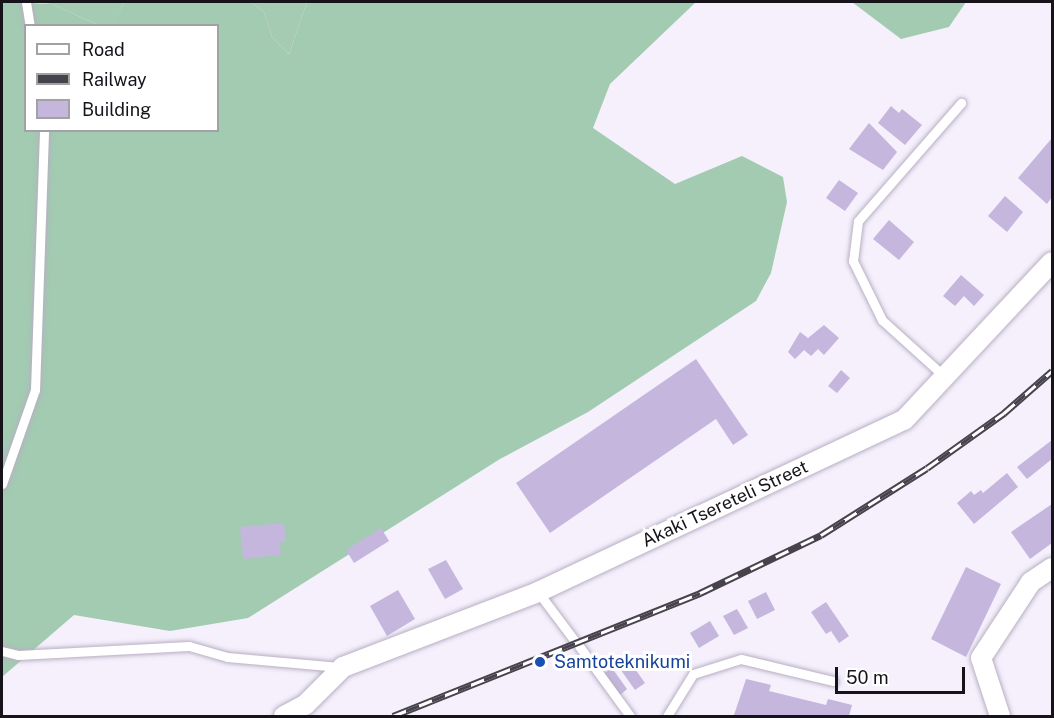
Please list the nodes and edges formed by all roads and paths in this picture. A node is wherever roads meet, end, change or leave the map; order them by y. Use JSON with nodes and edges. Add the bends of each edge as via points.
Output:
{"nodes":[{"id":1,"x":26,"y":2,"type":"edge"},
{"id":2,"x":30,"y":24,"type":"edge"},
{"id":3,"x":961,"y":104,"type":"dead end"},
{"id":4,"x":44,"y":132,"type":"edge"},
{"id":5,"x":1053,"y":262,"type":"edge"},
{"id":6,"x":945,"y":378,"type":"junction"},
{"id":7,"x":2,"y":484,"type":"edge"},
{"id":8,"x":1053,"y":568,"type":"edge"},
{"id":9,"x":538,"y":592,"type":"junction"},
{"id":10,"x":2,"y":651,"type":"edge"},
{"id":11,"x":343,"y":667,"type":"junction"},
{"id":12,"x":833,"y":681,"type":"dead end"},
{"id":13,"x":284,"y":717,"type":"edge"},
{"id":14,"x":630,"y":717,"type":"edge"},
{"id":15,"x":667,"y":717,"type":"edge"},
{"id":16,"x":1000,"y":717,"type":"edge"}],
"edges":[{"from":1,"to":2,"type":"lane"},
{"from":3,"to":6,"type":"lane","via":[[858,220],[853,261],[882,320]]},
{"from":4,"to":7,"type":"lane","via":[[35,390]]},
{"from":5,"to":6,"type":"street","name":"Akaki Tsereteli Street"},
{"from":6,"to":9,"type":"street","name":"Akaki Tsereteli Street","via":[[904,420]]},
{"from":8,"to":16,"type":"street","via":[[1031,582],[981,658]]},
{"from":9,"to":11,"type":"street","name":"Akaki Tsereteli Street"},
{"from":9,"to":14,"type":"lane"},
{"from":10,"to":11,"type":"lane","via":[[18,655],[189,646],[227,657]]},
{"from":11,"to":13,"type":"street","via":[[305,705]]},
{"from":12,"to":15,"type":"lane","via":[[741,659],[693,674]]}]}
